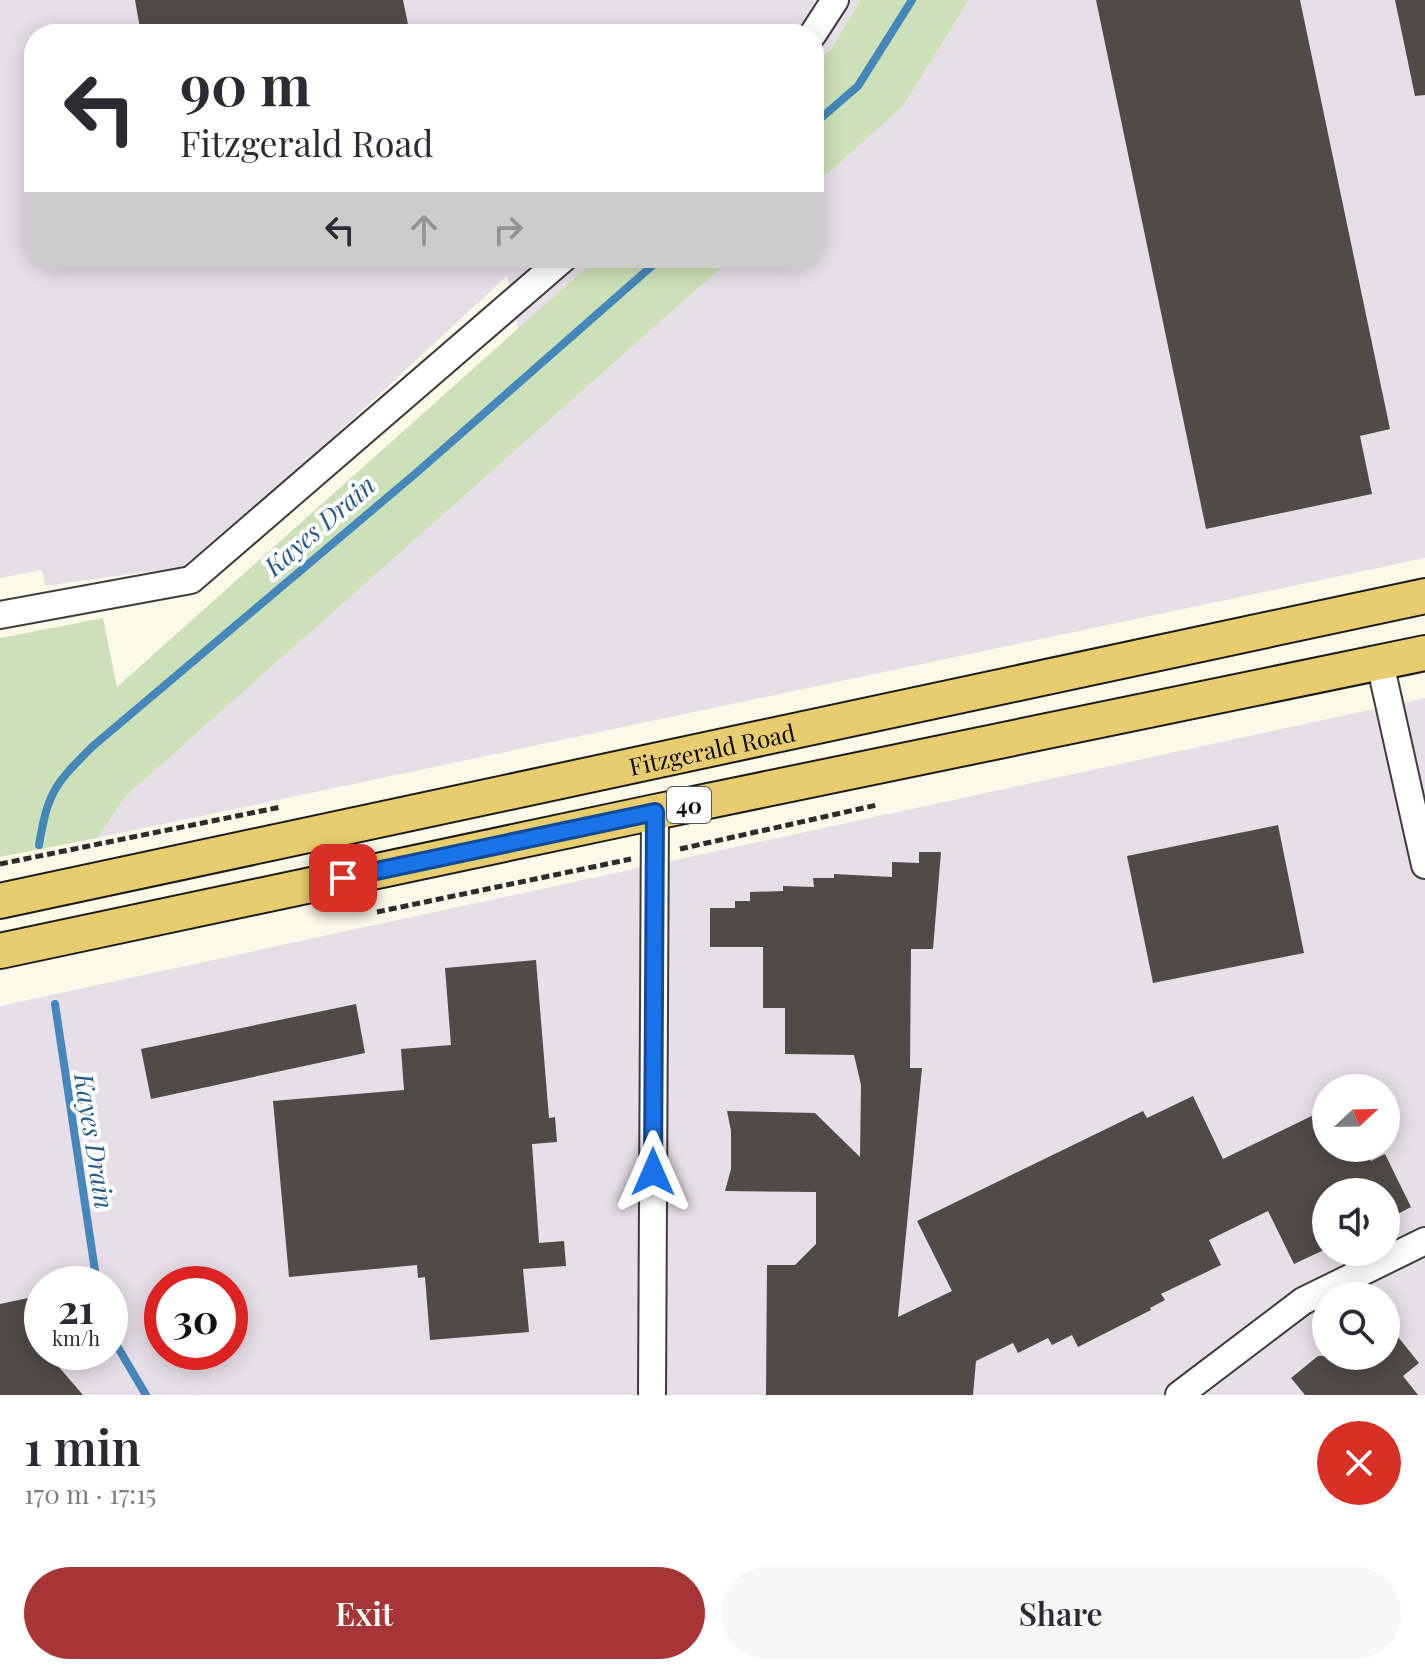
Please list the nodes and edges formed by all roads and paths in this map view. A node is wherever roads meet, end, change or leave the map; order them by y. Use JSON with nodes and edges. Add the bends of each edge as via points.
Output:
{"nodes":[{"id":1,"x":835,"y":0,"type":"edge"},
{"id":2,"x":819,"y":24,"type":"edge"},
{"id":3,"x":552,"y":268,"type":"edge"},
{"id":4,"x":1425,"y":596,"type":"edge"},
{"id":5,"x":1368,"y":609,"type":"junction"},
{"id":6,"x":0,"y":615,"type":"edge"},
{"id":7,"x":1425,"y":653,"type":"edge"},
{"id":8,"x":1380,"y":663,"type":"junction"},
{"id":9,"x":655,"y":812,"type":"junction"},
{"id":10,"x":1425,"y":865,"type":"edge"},
{"id":11,"x":0,"y":901,"type":"edge"},
{"id":12,"x":0,"y":951,"type":"edge"},
{"id":13,"x":1425,"y":1241,"type":"edge"},
{"id":14,"x":652,"y":1395,"type":"edge"},
{"id":15,"x":1179,"y":1395,"type":"edge"}],
"edges":[{"from":1,"to":2,"type":"street"},
{"from":3,"to":6,"type":"street","via":[[191,580]]},
{"from":4,"to":5,"type":"main road","name":"Fitzgerald Road","number":"40"},
{"from":5,"to":8,"type":"main road"},
{"from":5,"to":11,"type":"main road","name":"Fitzgerald Road","number":"40"},
{"from":7,"to":8,"type":"main road","number":"40"},
{"from":8,"to":9,"type":"main road","number":"40"},
{"from":8,"to":10,"type":"street"},
{"from":9,"to":12,"type":"main road","number":"40"},
{"from":9,"to":14,"type":"street"},
{"from":13,"to":15,"type":"street","via":[[1303,1301]]}]}
